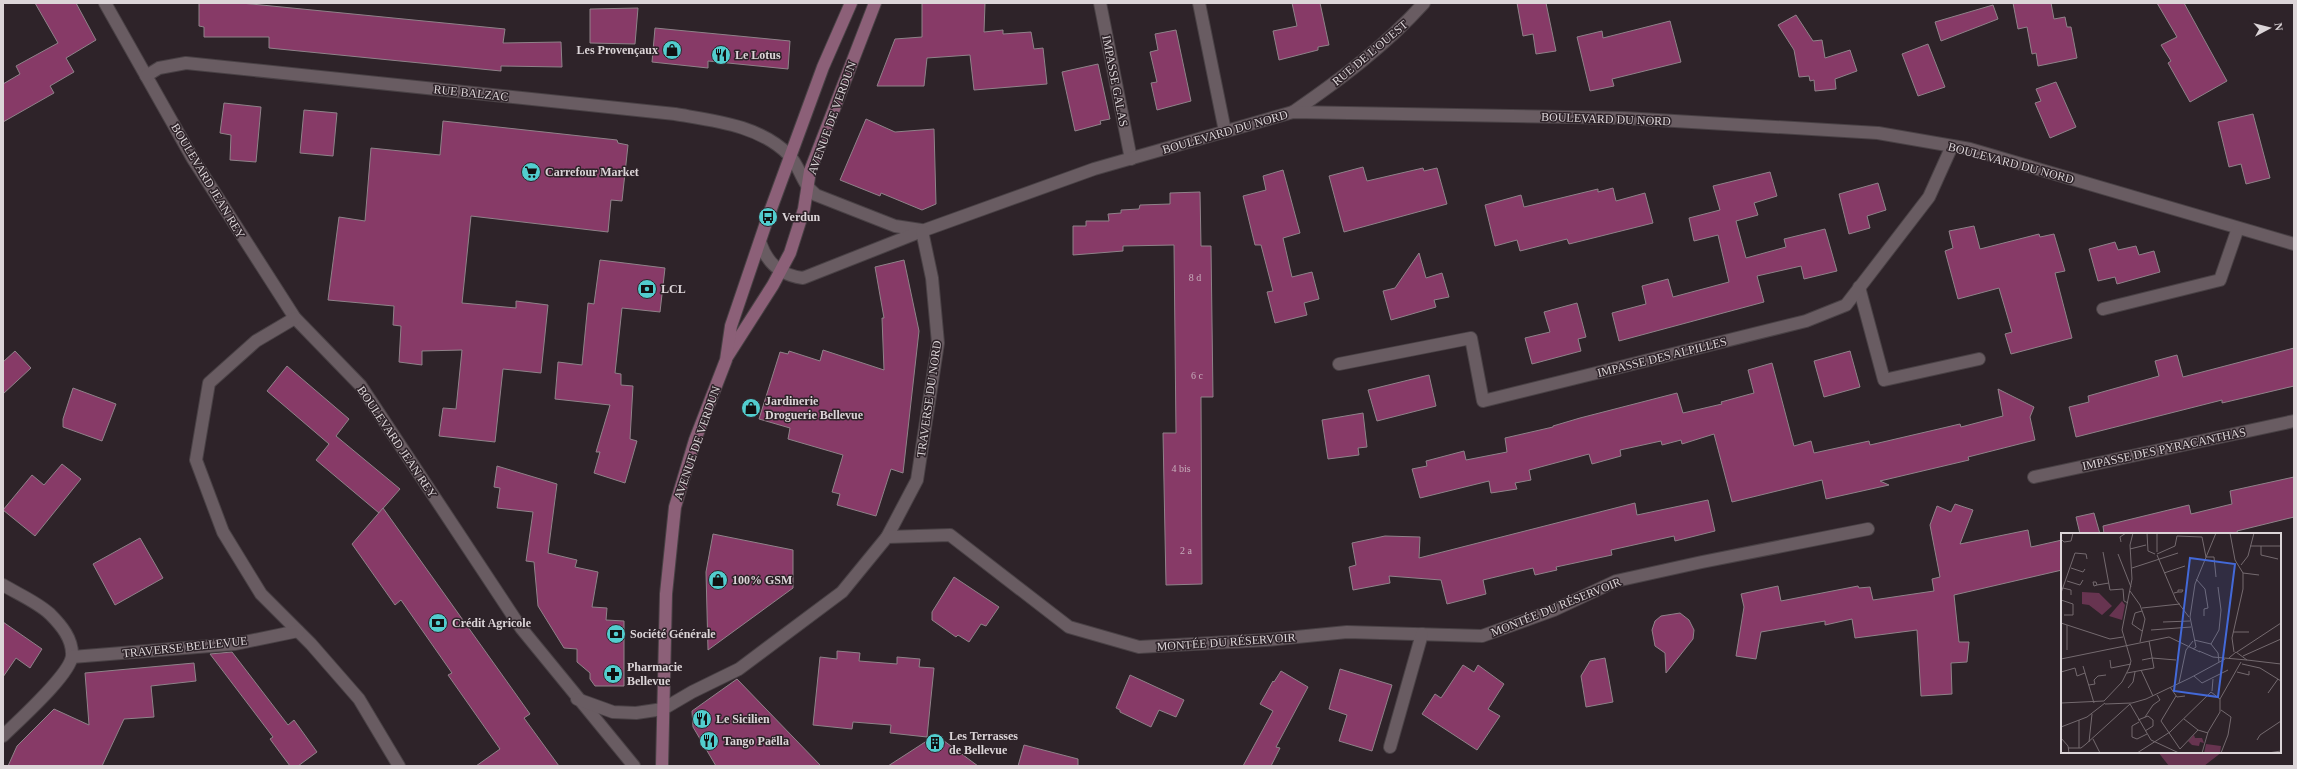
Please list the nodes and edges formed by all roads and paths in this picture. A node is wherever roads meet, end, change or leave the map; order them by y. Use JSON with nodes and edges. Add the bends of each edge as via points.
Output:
{"nodes":[{"id":1,"x":105,"y":3,"type":"edge"},
{"id":2,"x":852,"y":3,"type":"edge"},
{"id":3,"x":875,"y":3,"type":"edge"},
{"id":4,"x":1100,"y":3,"type":"edge"},
{"id":5,"x":1198,"y":3,"type":"edge"},
{"id":6,"x":1424,"y":3,"type":"edge"},
{"id":7,"x":146,"y":76,"type":"junction"},
{"id":8,"x":1293,"y":112,"type":"junction"},
{"id":9,"x":1225,"y":131,"type":"junction"},
{"id":10,"x":1952,"y":146,"type":"junction"},
{"id":11,"x":789,"y":156,"type":"junction"},
{"id":12,"x":1131,"y":158,"type":"junction"},
{"id":13,"x":807,"y":188,"type":"junction"},
{"id":14,"x":2238,"y":228,"type":"junction"},
{"id":15,"x":922,"y":231,"type":"junction"},
{"id":16,"x":760,"y":242,"type":"junction"},
{"id":17,"x":2294,"y":244,"type":"edge"},
{"id":18,"x":780,"y":271,"type":"junction"},
{"id":19,"x":1859,"y":287,"type":"junction"},
{"id":20,"x":2103,"y":309,"type":"dead end"},
{"id":21,"x":295,"y":318,"type":"junction"},
{"id":22,"x":1979,"y":359,"type":"dead end"},
{"id":23,"x":726,"y":360,"type":"junction"},
{"id":24,"x":1339,"y":364,"type":"dead end"},
{"id":25,"x":2294,"y":421,"type":"edge"},
{"id":26,"x":2034,"y":477,"type":"dead end"},
{"id":27,"x":1868,"y":529,"type":"dead end"},
{"id":28,"x":887,"y":537,"type":"junction"},
{"id":29,"x":3,"y":585,"type":"edge"},
{"id":30,"x":298,"y":630,"type":"junction"},
{"id":31,"x":1422,"y":634,"type":"junction"},
{"id":32,"x":72,"y":657,"type":"junction"},
{"id":33,"x":577,"y":698,"type":"junction"},
{"id":34,"x":663,"y":709,"type":"junction"},
{"id":35,"x":3,"y":736,"type":"edge"},
{"id":36,"x":1390,"y":747,"type":"dead end"},
{"id":37,"x":399,"y":766,"type":"edge"},
{"id":38,"x":634,"y":766,"type":"edge"},
{"id":39,"x":662,"y":766,"type":"edge"}],
"edges":[{"from":1,"to":7,"type":"street","name":"BOULEVARD JEAN REY"},
{"from":2,"to":11,"type":"main road","name":"AVENUE DE VERDUN","via":[[823,67]]},
{"from":3,"to":13,"type":"main road","name":"AVENUE DE VERDUN","via":[[816,154]]},
{"from":4,"to":12,"type":"street","name":"IMPASSE GALAS"},
{"from":5,"to":9,"type":"street"},
{"from":6,"to":8,"type":"street","name":"RUE DE L'OUEST","via":[[1407,22],[1350,72]]},
{"from":7,"to":11,"type":"street","name":"RUE BALZAC","via":[[159,68],[186,63],[675,114],[736,124],[773,142]]},
{"from":7,"to":21,"type":"street","name":"BOULEVARD JEAN REY","via":[[192,159]]},
{"from":8,"to":9,"type":"street","name":"BOULEVARD DU NORD"},
{"from":8,"to":10,"type":"street","name":"BOULEVARD DU NORD","via":[[1624,118],[1878,133]]},
{"from":9,"to":12,"type":"street","name":"BOULEVARD DU NORD"},
{"from":10,"to":14,"type":"street","name":"BOULEVARD DU NORD","via":[[1970,149]]},
{"from":10,"to":19,"type":"street","name":"IMPASSE DES ALPILLES","via":[[1929,197]]},
{"from":11,"to":13,"type":"street"},
{"from":11,"to":16,"type":"main road","name":"AVENUE DE VERDUN"},
{"from":12,"to":15,"type":"street","name":"BOULEVARD DU NORD"},
{"from":13,"to":15,"type":"street","via":[[816,195],[895,226]]},
{"from":13,"to":18,"type":"main road","name":"AVENUE DE VERDUN","via":[[798,232]]},
{"from":14,"to":17,"type":"street","name":"BOULEVARD DU NORD"},
{"from":14,"to":20,"type":"street","via":[[2220,280]]},
{"from":15,"to":18,"type":"street","name":"BOULEVARD DU NORD","via":[[803,278]]},
{"from":15,"to":28,"type":"street","name":"TRAVERSE DU NORD","via":[[932,278],[938,343],[918,480]]},
{"from":16,"to":18,"type":"street","name":"BOULEVARD DU NORD","via":[[769,262]]},
{"from":16,"to":23,"type":"main road","name":"AVENUE DE VERDUN","via":[[731,326]]},
{"from":18,"to":23,"type":"main road","name":"AVENUE DE VERDUN"},
{"from":19,"to":22,"type":"street","via":[[1884,380]]},
{"from":19,"to":24,"type":"street","name":"IMPASSE DES ALPILLES","via":[[1846,305],[1806,321],[1483,401],[1471,338]]},
{"from":21,"to":30,"type":"street","via":[[256,341],[209,384],[196,460],[223,532],[261,594]]},
{"from":21,"to":33,"type":"street","name":"BOULEVARD JEAN REY","via":[[361,386],[521,628]]},
{"from":23,"to":34,"type":"main road","name":"AVENUE DE VERDUN","via":[[695,440],[675,507],[666,594]]},
{"from":25,"to":26,"type":"street","name":"IMPASSE DES PYRACANTHAS"},
{"from":27,"to":31,"type":"street","name":"MONTÉE DU RÉSERVOIR","via":[[1616,581],[1554,610],[1482,636]]},
{"from":28,"to":31,"type":"street","name":"MONTÉE DU RÉSERVOIR","via":[[950,534],[1069,627],[1139,647],[1266,640],[1346,632]]},
{"from":28,"to":34,"type":"street","via":[[836,596],[739,669]]},
{"from":29,"to":32,"type":"street","via":[[48,613],[64,629],[71,643]]},
{"from":30,"to":32,"type":"street","name":"TRAVERSE BELLEVUE","via":[[235,644]]},
{"from":30,"to":37,"type":"street","via":[[359,699]]},
{"from":31,"to":36,"type":"street"},
{"from":32,"to":35,"type":"street","via":[[64,674]]},
{"from":33,"to":34,"type":"street","name":"BOULEVARD JEAN REY","via":[[612,712],[636,713]]},
{"from":33,"to":38,"type":"street","name":"BOULEVARD JEAN REY"},
{"from":34,"to":39,"type":"main road","name":"AVENUE DE VERDUN"}]}
